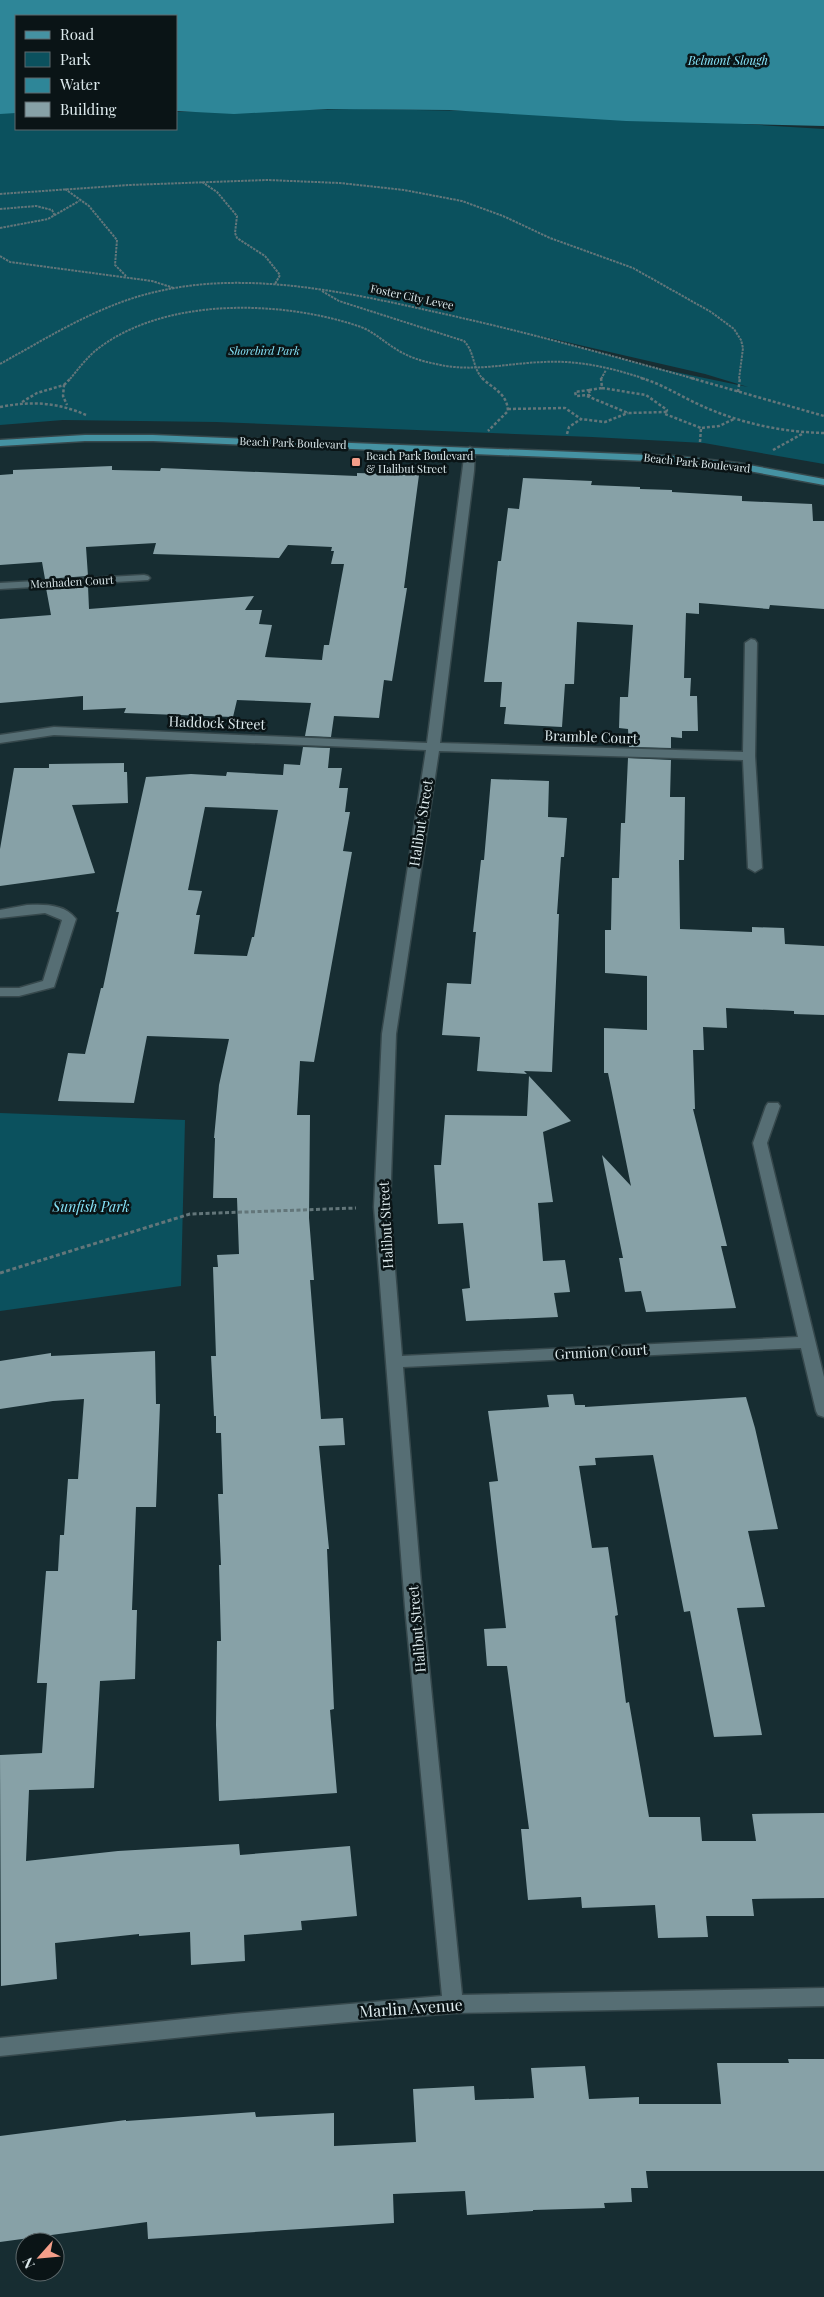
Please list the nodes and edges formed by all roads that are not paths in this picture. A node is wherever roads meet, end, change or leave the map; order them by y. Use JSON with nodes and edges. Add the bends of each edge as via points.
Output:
{"nodes":[{"id":1,"x":0,"y":443,"type":"edge"},
{"id":2,"x":470,"y":450,"type":"junction"},
{"id":3,"x":824,"y":482,"type":"edge"},
{"id":4,"x":144,"y":578,"type":"dead end"},
{"id":5,"x":0,"y":586,"type":"edge"},
{"id":6,"x":751,"y":643,"type":"dead end"},
{"id":7,"x":0,"y":739,"type":"edge"},
{"id":8,"x":433,"y":747,"type":"junction"},
{"id":9,"x":749,"y":756,"type":"junction"},
{"id":10,"x":755,"y":868,"type":"dead end"},
{"id":11,"x":0,"y":914,"type":"edge"},
{"id":12,"x":0,"y":992,"type":"edge"},
{"id":13,"x":773,"y":1106,"type":"dead end"},
{"id":14,"x":806,"y":1342,"type":"junction"},
{"id":15,"x":396,"y":1362,"type":"junction"},
{"id":16,"x":824,"y":1411,"type":"edge"},
{"id":17,"x":824,"y":1997,"type":"edge"},
{"id":18,"x":453,"y":2004,"type":"junction"},
{"id":19,"x":0,"y":2047,"type":"edge"}],
"edges":[{"from":1,"to":2,"type":"main road","name":"Beach Park Boulevard","via":[[153,438]]},
{"from":2,"to":3,"type":"main road","name":"Beach Park Boulevard","via":[[674,459],[738,466]]},
{"from":2,"to":8,"type":"street","name":"Halibut Street"},
{"from":4,"to":5,"type":"street","name":"Menhaden Court"},
{"from":6,"to":9,"type":"street"},
{"from":7,"to":8,"type":"street","name":"Haddock Street","via":[[54,731]]},
{"from":8,"to":9,"type":"street","name":"Bramble Court"},
{"from":8,"to":15,"type":"street","name":"Halibut Street","via":[[389,1034],[382,1206]]},
{"from":9,"to":10,"type":"street"},
{"from":11,"to":12,"type":"street","via":[[38,908],[62,912],[69,919],[49,984],[19,992]]},
{"from":13,"to":14,"type":"street","via":[[760,1143]]},
{"from":14,"to":15,"type":"street","name":"Grunion Court"},
{"from":14,"to":16,"type":"street"},
{"from":15,"to":18,"type":"street","name":"Halibut Street","via":[[414,1607]]},
{"from":17,"to":18,"type":"street","name":"Marlin Avenue"},
{"from":18,"to":19,"type":"street","name":"Marlin Avenue"}]}
